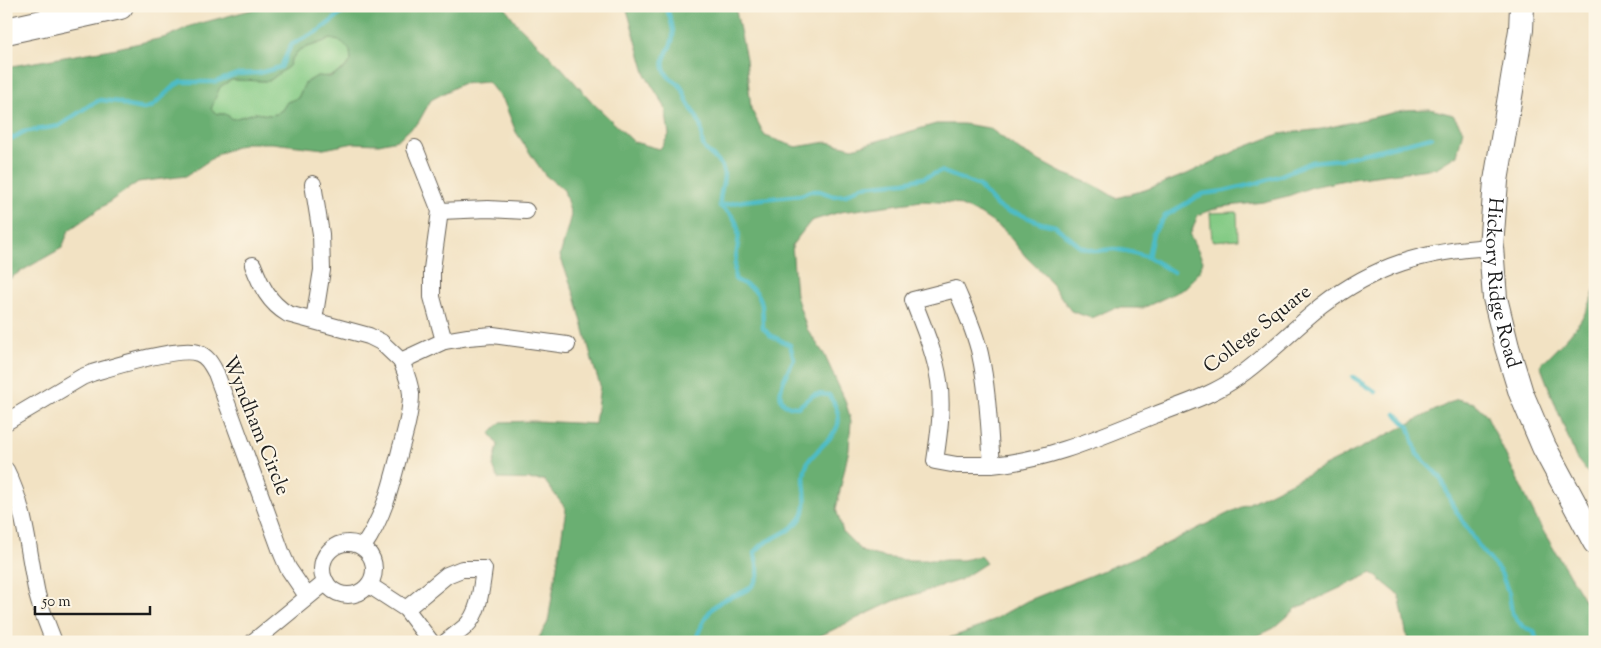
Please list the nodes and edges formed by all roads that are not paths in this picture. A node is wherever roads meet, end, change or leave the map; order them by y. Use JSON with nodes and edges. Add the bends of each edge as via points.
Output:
{"nodes":[{"id":1,"x":120,"y":6,"type":"edge"},
{"id":2,"x":1522,"y":6,"type":"edge"},
{"id":3,"x":6,"y":31,"type":"edge"},
{"id":4,"x":415,"y":148,"type":"dead end"},
{"id":5,"x":313,"y":184,"type":"dead end"},
{"id":6,"x":526,"y":210,"type":"dead end"},
{"id":7,"x":440,"y":211,"type":"junction"},
{"id":8,"x":1491,"y":247,"type":"junction"},
{"id":9,"x":253,"y":266,"type":"dead end"},
{"id":10,"x":314,"y":320,"type":"junction"},
{"id":11,"x":444,"y":341,"type":"junction"},
{"id":12,"x":567,"y":345,"type":"dead end"},
{"id":13,"x":401,"y":361,"type":"junction"},
{"id":14,"x":6,"y":422,"type":"edge"},
{"id":15,"x":992,"y":465,"type":"junction"},
{"id":16,"x":6,"y":470,"type":"edge"},
{"id":17,"x":1595,"y":542,"type":"edge"},
{"id":18,"x":363,"y":547,"type":"junction"},
{"id":19,"x":326,"y":582,"type":"junction"},
{"id":20,"x":369,"y":585,"type":"junction"},
{"id":21,"x":307,"y":596,"type":"junction"},
{"id":22,"x":406,"y":609,"type":"junction"},
{"id":23,"x":54,"y":642,"type":"edge"},
{"id":24,"x":253,"y":642,"type":"edge"},
{"id":25,"x":431,"y":642,"type":"edge"},
{"id":26,"x":446,"y":642,"type":"edge"}],
"edges":[{"from":1,"to":3,"type":"main road"},
{"from":2,"to":8,"type":"street","name":"Hickory Ridge Road","via":[[1521,30],[1496,181]]},
{"from":4,"to":7,"type":"street"},
{"from":5,"to":10,"type":"street","via":[[321,234],[322,270]]},
{"from":6,"to":7,"type":"street"},
{"from":7,"to":11,"type":"street","via":[[432,269],[432,296]]},
{"from":8,"to":15,"type":"street","name":"College Square","via":[[1428,254],[1383,270],[1322,306],[1256,363],[1217,390],[1071,448],[1016,463]]},
{"from":8,"to":17,"type":"street","name":"Hickory Ridge Road","via":[[1495,298],[1521,393],[1544,447]]},
{"from":9,"to":10,"type":"street","via":[[265,292],[278,308],[288,314]]},
{"from":10,"to":13,"type":"street","via":[[369,336],[381,342]]},
{"from":11,"to":12,"type":"street","via":[[493,335]]},
{"from":11,"to":13,"type":"street"},
{"from":13,"to":18,"type":"street","via":[[410,392],[407,425],[389,498],[375,531]]},
{"from":14,"to":21,"type":"street","name":"Wyndham Circle","via":[[92,373],[176,352],[197,352],[204,356],[216,373],[288,568]]},
{"from":15,"to":15,"type":"street","name":"College Square","via":[[980,353],[956,289],[913,300],[939,380],[935,461]]},
{"from":16,"to":23,"type":"street","via":[[22,509],[38,596]]},
{"from":18,"to":19,"type":"street","via":[[346,543],[333,549],[323,565]]},
{"from":18,"to":20,"type":"street","via":[[371,555],[374,565]]},
{"from":19,"to":20,"type":"street","via":[[333,590],[350,595]]},
{"from":19,"to":21,"type":"street"},
{"from":20,"to":22,"type":"street"},
{"from":21,"to":24,"type":"street"},
{"from":22,"to":25,"type":"street"},
{"from":22,"to":26,"type":"street","via":[[447,575],[462,569],[484,569],[472,617]]}]}
